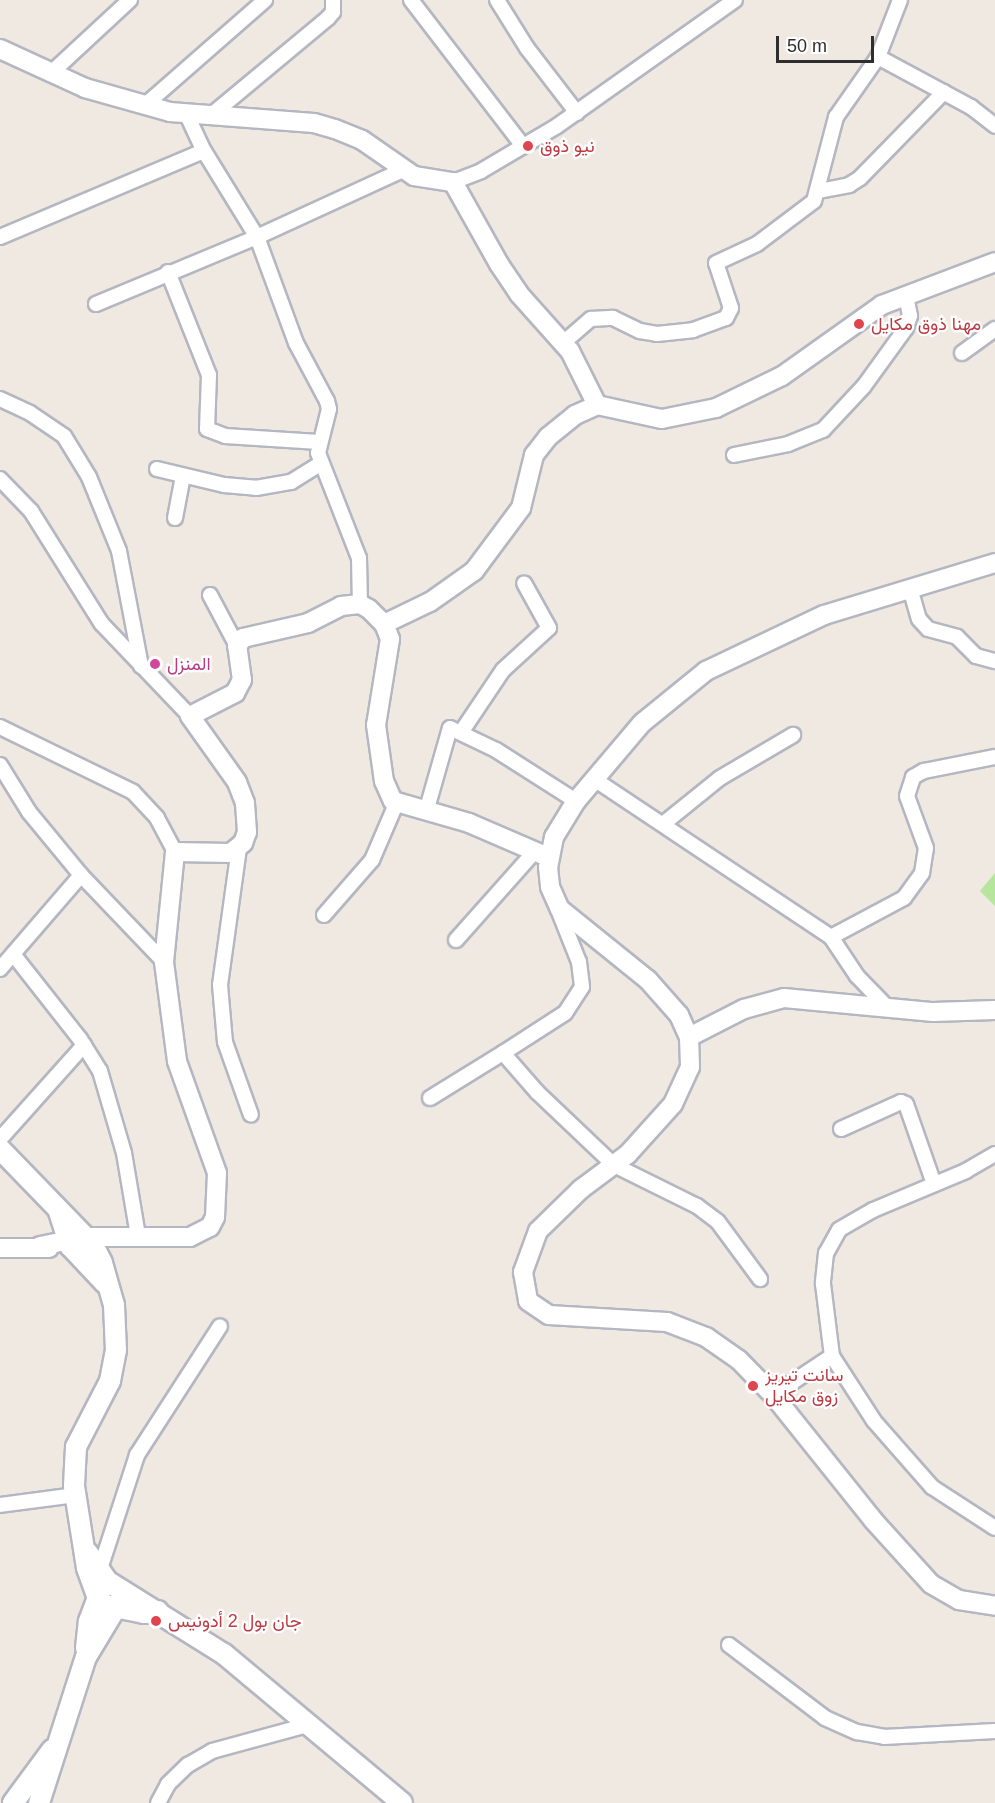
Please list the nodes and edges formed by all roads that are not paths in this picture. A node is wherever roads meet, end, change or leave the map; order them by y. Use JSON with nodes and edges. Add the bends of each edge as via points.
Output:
{"nodes":[{"id":1,"x":130,"y":0,"type":"edge"},
{"id":2,"x":266,"y":0,"type":"edge"},
{"id":3,"x":333,"y":0,"type":"edge"},
{"id":4,"x":411,"y":0,"type":"edge"},
{"id":5,"x":497,"y":0,"type":"edge"},
{"id":6,"x":735,"y":0,"type":"edge"},
{"id":7,"x":900,"y":0,"type":"edge"},
{"id":8,"x":0,"y":49,"type":"edge"},
{"id":9,"x":878,"y":57,"type":"junction"},
{"id":10,"x":50,"y":74,"type":"junction"},
{"id":11,"x":944,"y":92,"type":"junction"},
{"id":12,"x":144,"y":105,"type":"junction"},
{"id":13,"x":577,"y":113,"type":"junction"},
{"id":14,"x":187,"y":115,"type":"junction"},
{"id":15,"x":208,"y":118,"type":"junction"},
{"id":16,"x":995,"y":126,"type":"edge"},
{"id":17,"x":523,"y":146,"type":"junction"},
{"id":18,"x":204,"y":151,"type":"junction"},
{"id":19,"x":403,"y":170,"type":"junction"},
{"id":20,"x":453,"y":182,"type":"junction"},
{"id":21,"x":819,"y":191,"type":"junction"},
{"id":22,"x":0,"y":237,"type":"edge"},
{"id":23,"x":257,"y":237,"type":"junction"},
{"id":24,"x":995,"y":262,"type":"edge"},
{"id":25,"x":168,"y":272,"type":"junction"},
{"id":26,"x":906,"y":296,"type":"junction"},
{"id":27,"x":96,"y":304,"type":"dead end"},
{"id":28,"x":995,"y":329,"type":"edge"},
{"id":29,"x":563,"y":343,"type":"junction"},
{"id":30,"x":962,"y":352,"type":"dead end"},
{"id":31,"x":0,"y":399,"type":"edge"},
{"id":32,"x":597,"y":405,"type":"junction"},
{"id":33,"x":319,"y":442,"type":"junction"},
{"id":34,"x":734,"y":455,"type":"dead end"},
{"id":35,"x":320,"y":464,"type":"junction"},
{"id":36,"x":157,"y":469,"type":"dead end"},
{"id":37,"x":183,"y":476,"type":"junction"},
{"id":38,"x":0,"y":479,"type":"edge"},
{"id":39,"x":175,"y":518,"type":"dead end"},
{"id":40,"x":995,"y":562,"type":"edge"},
{"id":41,"x":524,"y":583,"type":"dead end"},
{"id":42,"x":910,"y":588,"type":"junction"},
{"id":43,"x":210,"y":595,"type":"dead end"},
{"id":44,"x":360,"y":604,"type":"junction"},
{"id":45,"x":384,"y":624,"type":"junction"},
{"id":46,"x":237,"y":646,"type":"junction"},
{"id":47,"x":995,"y":660,"type":"edge"},
{"id":48,"x":141,"y":666,"type":"junction"},
{"id":49,"x":190,"y":716,"type":"junction"},
{"id":50,"x":0,"y":728,"type":"edge"},
{"id":51,"x":462,"y":731,"type":"junction"},
{"id":52,"x":793,"y":735,"type":"dead end"},
{"id":53,"x":995,"y":757,"type":"edge"},
{"id":54,"x":0,"y":765,"type":"edge"},
{"id":55,"x":594,"y":779,"type":"junction"},
{"id":56,"x":576,"y":801,"type":"junction"},
{"id":57,"x":396,"y":804,"type":"junction"},
{"id":58,"x":426,"y":812,"type":"junction"},
{"id":59,"x":663,"y":824,"type":"junction"},
{"id":60,"x":239,"y":848,"type":"junction"},
{"id":61,"x":175,"y":852,"type":"junction"},
{"id":62,"x":542,"y":854,"type":"junction"},
{"id":63,"x":81,"y":875,"type":"junction"},
{"id":64,"x":555,"y":902,"type":"junction"},
{"id":65,"x":324,"y":915,"type":"dead end"},
{"id":66,"x":831,"y":937,"type":"junction"},
{"id":67,"x":456,"y":940,"type":"dead end"},
{"id":68,"x":14,"y":954,"type":"junction"},
{"id":69,"x":164,"y":962,"type":"junction"},
{"id":70,"x":0,"y":969,"type":"edge"},
{"id":71,"x":888,"y":1008,"type":"junction"},
{"id":72,"x":995,"y":1010,"type":"edge"},
{"id":73,"x":689,"y":1037,"type":"junction"},
{"id":74,"x":84,"y":1045,"type":"junction"},
{"id":75,"x":503,"y":1053,"type":"junction"},
{"id":76,"x":430,"y":1098,"type":"dead end"},
{"id":77,"x":250,"y":1114,"type":"dead end"},
{"id":78,"x":841,"y":1129,"type":"dead end"},
{"id":79,"x":0,"y":1139,"type":"edge"},
{"id":80,"x":0,"y":1149,"type":"edge"},
{"id":81,"x":995,"y":1154,"type":"edge"},
{"id":82,"x":614,"y":1166,"type":"junction"},
{"id":83,"x":934,"y":1185,"type":"junction"},
{"id":84,"x":134,"y":1236,"type":"junction"},
{"id":85,"x":76,"y":1238,"type":"junction"},
{"id":86,"x":40,"y":1246,"type":"junction"},
{"id":87,"x":0,"y":1248,"type":"edge"},
{"id":88,"x":98,"y":1254,"type":"junction"},
{"id":89,"x":78,"y":1256,"type":"junction"},
{"id":90,"x":760,"y":1279,"type":"dead end"},
{"id":91,"x":109,"y":1288,"type":"junction"},
{"id":92,"x":220,"y":1326,"type":"dead end"},
{"id":93,"x":832,"y":1356,"type":"junction"},
{"id":94,"x":773,"y":1395,"type":"junction"},
{"id":95,"x":76,"y":1495,"type":"junction"},
{"id":96,"x":0,"y":1505,"type":"edge"},
{"id":97,"x":995,"y":1528,"type":"edge"},
{"id":98,"x":85,"y":1550,"type":"junction"},
{"id":99,"x":104,"y":1575,"type":"junction"},
{"id":100,"x":96,"y":1598,"type":"junction"},
{"id":101,"x":119,"y":1601,"type":"junction"},
{"id":102,"x":995,"y":1606,"type":"edge"},
{"id":103,"x":729,"y":1646,"type":"dead end"},
{"id":104,"x":86,"y":1657,"type":"junction"},
{"id":105,"x":307,"y":1725,"type":"junction"},
{"id":106,"x":995,"y":1731,"type":"edge"},
{"id":107,"x":27,"y":1800,"type":"edge"},
{"id":108,"x":158,"y":1803,"type":"edge"},
{"id":109,"x":402,"y":1803,"type":"edge"}],
"edges":[{"from":1,"to":10,"type":"street"},
{"from":2,"to":12,"type":"street"},
{"from":3,"to":15,"type":"street","via":[[333,12],[327,18]]},
{"from":4,"to":17,"type":"street"},
{"from":5,"to":13,"type":"street","via":[[527,48]]},
{"from":6,"to":13,"type":"street"},
{"from":7,"to":9,"type":"street"},
{"from":8,"to":10,"type":"street"},
{"from":9,"to":11,"type":"street"},
{"from":9,"to":21,"type":"street","via":[[836,117]]},
{"from":10,"to":12,"type":"street"},
{"from":11,"to":16,"type":"street"},
{"from":11,"to":21,"type":"street","via":[[860,178],[849,185]]},
{"from":12,"to":14,"type":"street"},
{"from":13,"to":17,"type":"street"},
{"from":14,"to":15,"type":"street"},
{"from":14,"to":18,"type":"street"},
{"from":15,"to":19,"type":"street","via":[[297,122],[335,129],[362,140]]},
{"from":17,"to":20,"type":"street"},
{"from":18,"to":22,"type":"street"},
{"from":18,"to":23,"type":"street"},
{"from":19,"to":20,"type":"street","via":[[428,181]]},
{"from":19,"to":23,"type":"street"},
{"from":20,"to":29,"type":"street","via":[[507,278]]},
{"from":21,"to":29,"type":"street","via":[[810,206],[757,243],[718,259],[716,268],[731,308],[726,318],[693,330],[657,334],[601,317],[587,321]]},
{"from":23,"to":25,"type":"street"},
{"from":23,"to":33,"type":"street","via":[[296,343],[327,401],[329,409]]},
{"from":24,"to":26,"type":"street"},
{"from":25,"to":27,"type":"street"},
{"from":25,"to":33,"type":"street","via":[[209,375],[207,429],[225,436]]},
{"from":26,"to":32,"type":"street","via":[[866,315],[756,392],[716,408],[662,419]]},
{"from":26,"to":34,"type":"street","via":[[910,316],[906,328],[864,386],[823,430],[788,444]]},
{"from":28,"to":30,"type":"street"},
{"from":29,"to":32,"type":"street"},
{"from":31,"to":48,"type":"street","via":[[64,436],[89,477],[118,551]]},
{"from":32,"to":45,"type":"street","via":[[561,426],[539,448],[529,470],[521,508],[474,571],[430,602]]},
{"from":33,"to":35,"type":"street"},
{"from":35,"to":37,"type":"street","via":[[291,482],[256,488]]},
{"from":35,"to":44,"type":"street","via":[[359,558]]},
{"from":36,"to":37,"type":"street"},
{"from":37,"to":39,"type":"street"},
{"from":38,"to":48,"type":"street","via":[[31,511],[102,624]]},
{"from":40,"to":42,"type":"street"},
{"from":41,"to":51,"type":"street","via":[[549,628],[503,670]]},
{"from":42,"to":47,"type":"street","via":[[919,619],[928,629],[957,637],[976,656]]},
{"from":42,"to":55,"type":"street","via":[[792,628],[706,670],[642,723]]},
{"from":43,"to":46,"type":"street"},
{"from":44,"to":45,"type":"street"},
{"from":44,"to":46,"type":"street","via":[[341,606],[301,625],[257,633],[243,638]]},
{"from":45,"to":57,"type":"street","via":[[390,647],[376,725],[384,782]]},
{"from":46,"to":49,"type":"street","via":[[242,680],[235,693]]},
{"from":48,"to":49,"type":"street"},
{"from":49,"to":60,"type":"street","via":[[227,762],[242,793],[247,832]]},
{"from":50,"to":61,"type":"street","via":[[133,792],[157,818]]},
{"from":51,"to":56,"type":"street"},
{"from":51,"to":58,"type":"street","via":[[450,728],[446,733]]},
{"from":52,"to":59,"type":"street","via":[[720,778]]},
{"from":53,"to":66,"type":"street","via":[[924,771],[914,777],[908,803],[926,848],[918,880],[904,898]]},
{"from":54,"to":63,"type":"street","via":[[29,812]]},
{"from":55,"to":56,"type":"street"},
{"from":55,"to":59,"type":"street"},
{"from":56,"to":62,"type":"street"},
{"from":57,"to":58,"type":"street"},
{"from":57,"to":65,"type":"street","via":[[372,860]]},
{"from":58,"to":62,"type":"street","via":[[469,823]]},
{"from":59,"to":66,"type":"street"},
{"from":60,"to":61,"type":"street","via":[[217,855]]},
{"from":60,"to":77,"type":"street","via":[[220,985],[225,1042]]},
{"from":61,"to":69,"type":"street"},
{"from":62,"to":64,"type":"street"},
{"from":62,"to":67,"type":"street"},
{"from":63,"to":68,"type":"street"},
{"from":63,"to":69,"type":"street"},
{"from":64,"to":73,"type":"street","via":[[664,996]]},
{"from":64,"to":75,"type":"street","via":[[579,962],[582,987],[565,1013]]},
{"from":66,"to":71,"type":"street","via":[[857,976]]},
{"from":68,"to":70,"type":"street"},
{"from":68,"to":74,"type":"street"},
{"from":69,"to":84,"type":"street","via":[[172,1040],[184,1085],[214,1160],[217,1206],[210,1227],[195,1236]]},
{"from":71,"to":72,"type":"street","via":[[970,1013]]},
{"from":71,"to":73,"type":"street","via":[[802,998],[767,1000]]},
{"from":73,"to":82,"type":"street","via":[[690,1066],[673,1104]]},
{"from":74,"to":79,"type":"street"},
{"from":74,"to":84,"type":"street","via":[[100,1071],[118,1127]]},
{"from":75,"to":76,"type":"street"},
{"from":75,"to":82,"type":"street","via":[[537,1092]]},
{"from":78,"to":83,"type":"street","via":[[901,1102],[906,1104]]},
{"from":80,"to":85,"type":"main road","via":[[59,1211]]},
{"from":81,"to":83,"type":"street"},
{"from":82,"to":90,"type":"street","via":[[708,1214],[729,1232]]},
{"from":82,"to":94,"type":"street","via":[[581,1189],[538,1231],[523,1272],[528,1301],[549,1315],[564,1318],[667,1322],[706,1337],[731,1354]]},
{"from":83,"to":93,"type":"street","via":[[853,1220],[831,1241],[823,1284]]},
{"from":84,"to":85,"type":"street"},
{"from":84,"to":88,"type":"street"},
{"from":85,"to":86,"type":"street"},
{"from":85,"to":88,"type":"main road"},
{"from":85,"to":89,"type":"main road"},
{"from":86,"to":87,"type":"street"},
{"from":86,"to":89,"type":"street"},
{"from":88,"to":89,"type":"street"},
{"from":88,"to":91,"type":"main road"},
{"from":89,"to":91,"type":"main road"},
{"from":91,"to":95,"type":"main road","via":[[115,1312],[115,1362],[110,1381],[80,1435],[74,1475]]},
{"from":92,"to":99,"type":"street","via":[[136,1455]]},
{"from":93,"to":94,"type":"street"},
{"from":93,"to":97,"type":"street","via":[[874,1420],[932,1487]]},
{"from":94,"to":102,"type":"street","via":[[873,1520],[931,1584],[959,1600]]},
{"from":95,"to":96,"type":"street"},
{"from":95,"to":98,"type":"main road"},
{"from":98,"to":99,"type":"main road"},
{"from":98,"to":100,"type":"main road"},
{"from":99,"to":100,"type":"main road"},
{"from":99,"to":101,"type":"main road"},
{"from":100,"to":101,"type":"main road"},
{"from":100,"to":104,"type":"main road","via":[[86,1637]]},
{"from":101,"to":104,"type":"main road"},
{"from":101,"to":105,"type":"main road","via":[[158,1611],[224,1654]]},
{"from":103,"to":106,"type":"street","via":[[825,1718],[857,1732],[884,1737]]},
{"from":104,"to":107,"type":"main road","via":[[54,1748]]},
{"from":105,"to":108,"type":"street","via":[[212,1751],[188,1765],[168,1784]]},
{"from":105,"to":109,"type":"main road"}]}
